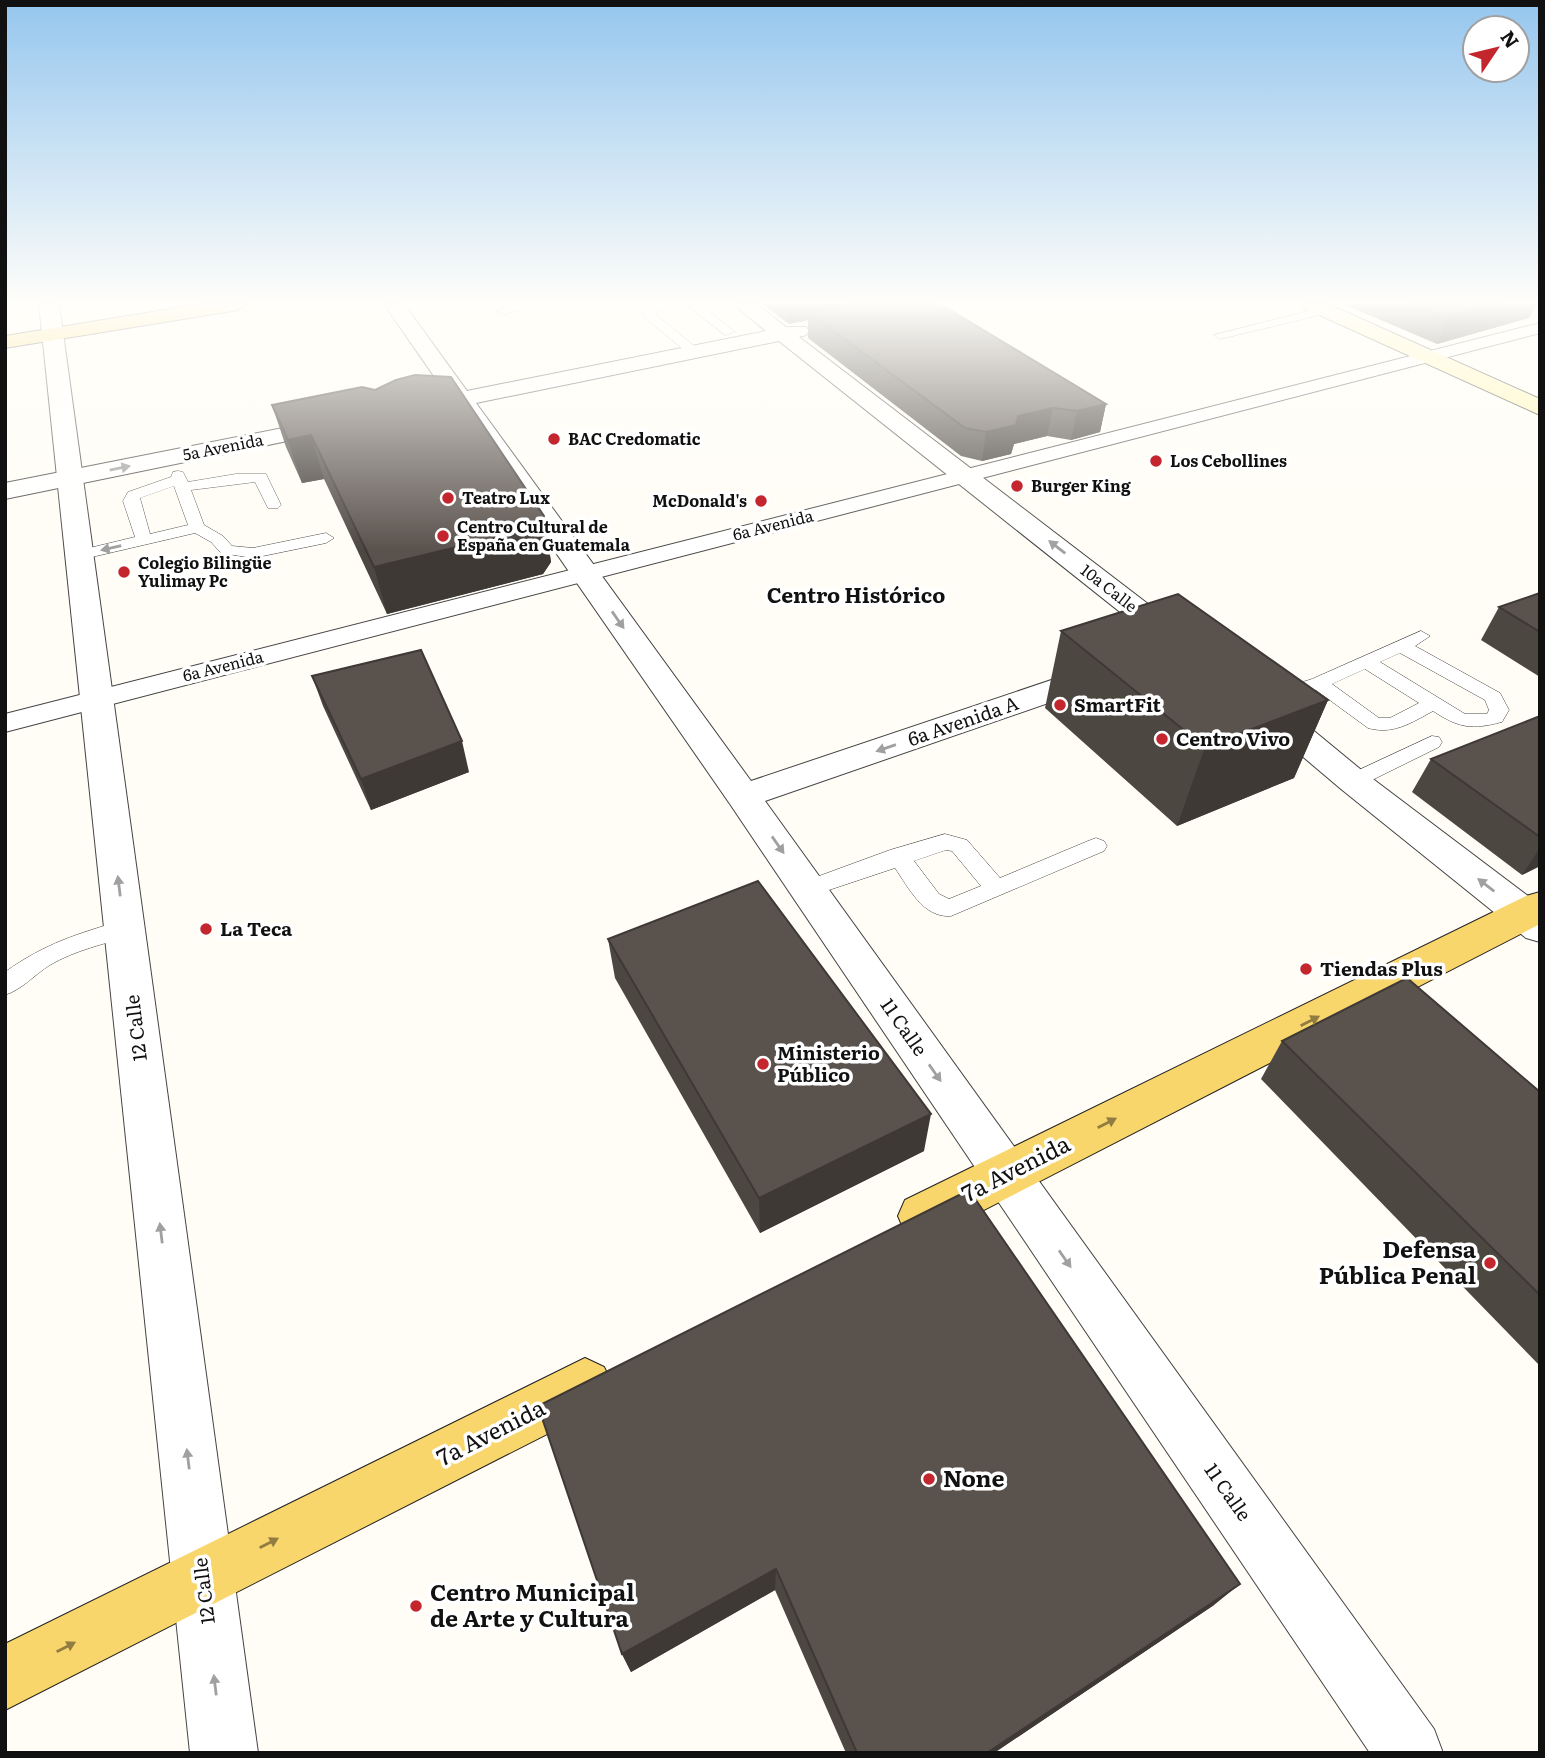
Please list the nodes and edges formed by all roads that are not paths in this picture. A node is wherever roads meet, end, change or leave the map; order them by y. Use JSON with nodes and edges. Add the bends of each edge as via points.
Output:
{"nodes":[{"id":1,"x":58,"y":386,"type":"edge"},
{"id":2,"x":454,"y":386,"type":"edge"},
{"id":3,"x":527,"y":386,"type":"edge"},
{"id":4,"x":850,"y":386,"type":"edge"},
{"id":5,"x":1314,"y":386,"type":"edge"},
{"id":6,"x":1491,"y":386,"type":"edge"},
{"id":7,"x":463,"y":399,"type":"junction"},
{"id":8,"x":417,"y":408,"type":"edge"},
{"id":9,"x":1540,"y":408,"type":"edge"},
{"id":10,"x":349,"y":422,"type":"edge"},
{"id":11,"x":178,"y":474,"type":"junction"},
{"id":12,"x":966,"y":475,"type":"junction"},
{"id":13,"x":69,"y":478,"type":"junction"},
{"id":14,"x":5,"y":491,"type":"edge"},
{"id":15,"x":273,"y":505,"type":"dead end"},
{"id":16,"x":197,"y":528,"type":"junction"},
{"id":17,"x":326,"y":538,"type":"dead end"},
{"id":18,"x":144,"y":540,"type":"junction"},
{"id":19,"x":79,"y":555,"type":"junction"},
{"id":20,"x":585,"y":573,"type":"junction"},
{"id":21,"x":1421,"y":636,"type":"dead end"},
{"id":22,"x":1400,"y":645,"type":"junction"},
{"id":23,"x":1188,"y":651,"type":"joint"},
{"id":24,"x":1365,"y":661,"type":"junction"},
{"id":25,"x":1319,"y":683,"type":"junction"},
{"id":26,"x":96,"y":699,"type":"junction"},
{"id":27,"x":1254,"y":699,"type":"joint"},
{"id":28,"x":1434,"y":703,"type":"junction"},
{"id":29,"x":5,"y":723,"type":"edge"},
{"id":30,"x":1432,"y":743,"type":"dead end"},
{"id":31,"x":1353,"y":781,"type":"junction"},
{"id":32,"x":743,"y":796,"type":"junction"},
{"id":33,"x":1096,"y":846,"type":"dead end"},
{"id":34,"x":898,"y":856,"type":"junction"},
{"id":35,"x":808,"y":888,"type":"junction"},
{"id":36,"x":996,"y":889,"type":"junction"},
{"id":37,"x":1534,"y":916,"type":"edge"},
{"id":38,"x":124,"y":929,"type":"junction"},
{"id":39,"x":5,"y":985,"type":"edge"},
{"id":40,"x":1006,"y":1174,"type":"junction"},
{"id":41,"x":884,"y":1235,"type":"edge"},
{"id":42,"x":626,"y":1365,"type":"edge"},
{"id":43,"x":202,"y":1577,"type":"junction"},
{"id":44,"x":5,"y":1678,"type":"edge"},
{"id":45,"x":1400,"y":1749,"type":"edge"},
{"id":46,"x":224,"y":1753,"type":"edge"}],
"edges":[{"from":1,"to":13,"type":"street","name":"12 Calle"},
{"from":2,"to":7,"type":"street","name":"11 Calle"},
{"from":3,"to":7,"type":"street"},
{"from":4,"to":12,"type":"street","name":"10a Calle"},
{"from":5,"to":12,"type":"street","name":"6a Avenida"},
{"from":6,"to":9,"type":"main road"},
{"from":7,"to":8,"type":"street"},
{"from":7,"to":20,"type":"street","name":"11 Calle"},
{"from":10,"to":11,"type":"street","name":"5a Avenida"},
{"from":13,"to":11,"type":"street","name":"5a Avenida","one_way":true},
{"from":11,"to":15,"type":"lane","via":[[261,477]]},
{"from":11,"to":16,"type":"lane"},
{"from":11,"to":18,"type":"lane","via":[[133,495]]},
{"from":12,"to":20,"type":"street","name":"6a Avenida"},
{"from":23,"to":12,"type":"street","name":"10a Calle","one_way":true},
{"from":13,"to":14,"type":"street","name":"5a Avenida"},
{"from":13,"to":19,"type":"street","name":"12 Calle"},
{"from":16,"to":17,"type":"lane","via":[[227,550],[253,553]]},
{"from":16,"to":18,"type":"lane"},
{"from":18,"to":19,"type":"lane","one_way":true},
{"from":19,"to":26,"type":"street","name":"12 Calle"},
{"from":20,"to":26,"type":"street","name":"6a Avenida"},
{"from":20,"to":32,"type":"street","name":"11 Calle","one_way":true},
{"from":21,"to":22,"type":"lane"},
{"from":22,"to":24,"type":"lane"},
{"from":22,"to":28,"type":"lane","via":[[1493,697],[1499,710],[1495,718],[1460,720]]},
{"from":23,"to":32,"type":"street","name":"6a Avenida A","one_way":true,"via":[[1138,662]]},
{"from":24,"to":25,"type":"lane"},
{"from":24,"to":28,"type":"lane"},
{"from":25,"to":27,"type":"lane"},
{"from":25,"to":28,"type":"lane","via":[[1375,724],[1393,724]]},
{"from":26,"to":29,"type":"street","name":"6a Avenida"},
{"from":38,"to":26,"type":"street","name":"12 Calle","one_way":true},
{"from":27,"to":31,"type":"street"},
{"from":30,"to":31,"type":"lane"},
{"from":37,"to":31,"type":"street","one_way":true},
{"from":32,"to":35,"type":"street","name":"11 Calle","one_way":true},
{"from":33,"to":36,"type":"lane"},
{"from":34,"to":35,"type":"lane"},
{"from":34,"to":36,"type":"lane","via":[[944,842],[959,845]]},
{"from":34,"to":36,"type":"lane","via":[[941,908]]},
{"from":35,"to":40,"type":"street","name":"11 Calle","one_way":true},
{"from":40,"to":37,"type":"main road","name":"7a Avenida","one_way":true},
{"from":38,"to":39,"type":"lane","via":[[42,958]]},
{"from":43,"to":38,"type":"street","name":"12 Calle","one_way":true},
{"from":40,"to":41,"type":"main road","name":"7a Avenida"},
{"from":40,"to":45,"type":"street","name":"11 Calle","one_way":true},
{"from":43,"to":42,"type":"main road","name":"7a Avenida","one_way":true},
{"from":44,"to":43,"type":"main road","name":"7a Avenida","one_way":true},
{"from":46,"to":43,"type":"street","name":"12 Calle","one_way":true}]}
